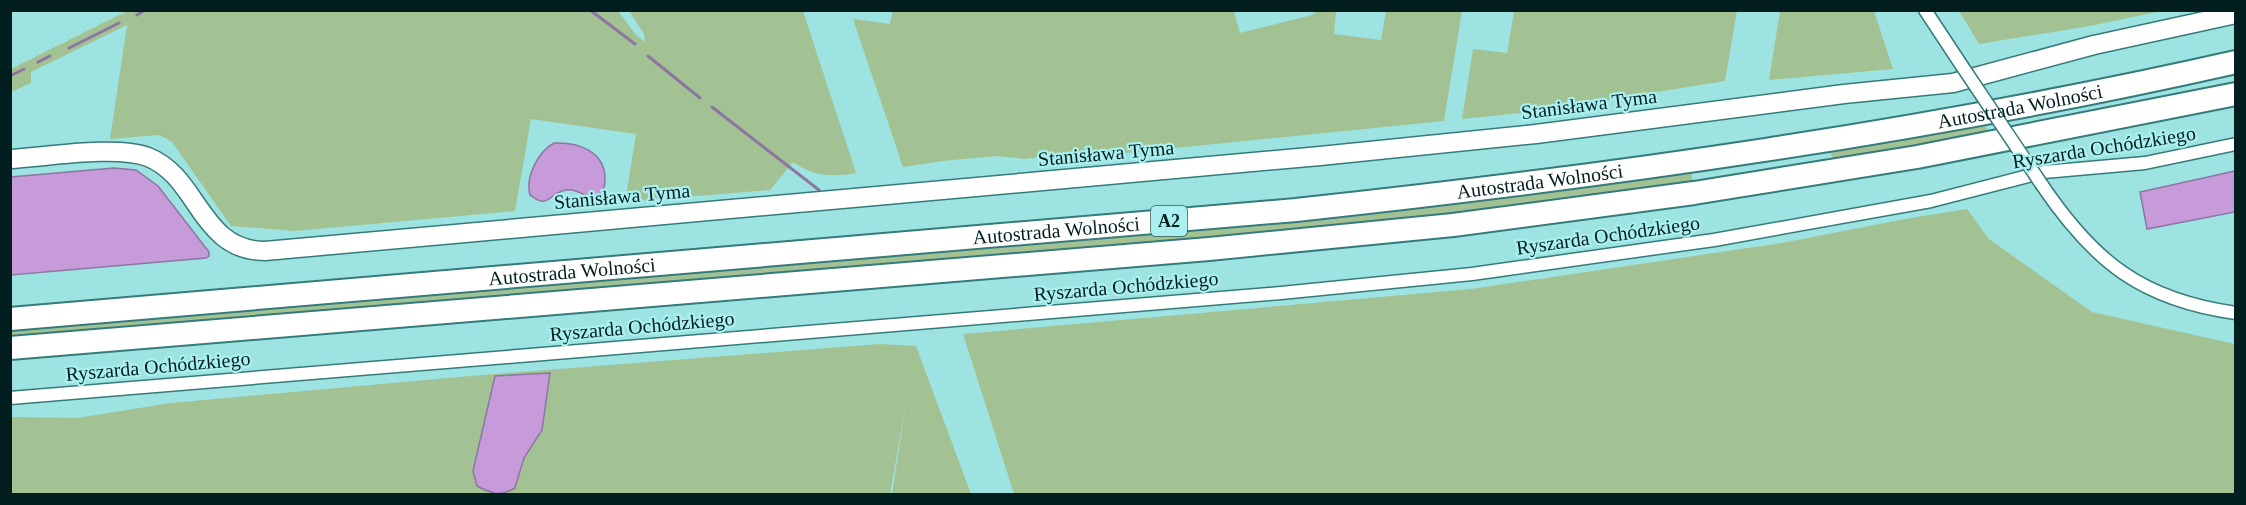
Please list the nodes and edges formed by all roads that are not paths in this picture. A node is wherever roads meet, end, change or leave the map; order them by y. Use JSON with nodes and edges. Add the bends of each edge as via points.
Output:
{"nodes":[{"id":1,"x":1925,"y":10,"type":"edge"},
{"id":2,"x":2235,"y":14,"type":"edge"},
{"id":3,"x":2235,"y":62,"type":"edge"},
{"id":4,"x":2235,"y":94,"type":"edge"},
{"id":5,"x":2235,"y":144,"type":"edge"},
{"id":6,"x":10,"y":159,"type":"edge"},
{"id":7,"x":2235,"y":313,"type":"edge"},
{"id":8,"x":10,"y":319,"type":"edge"},
{"id":9,"x":10,"y":348,"type":"edge"},
{"id":10,"x":10,"y":398,"type":"edge"}],
"edges":[{"from":1,"to":7,"type":"street","bridge":true,"via":[[2076,232],[2098,255],[2150,290],[2182,303]]},
{"from":2,"to":6,"type":"street","name":"Stanisława Tyma","via":[[2094,45],[1953,83],[1547,133],[266,251],[246,250],[221,236],[171,172],[149,158],[112,152]]},
{"from":3,"to":8,"type":"highway","name":"Autostrada Wolności","number":"A2","via":[[1903,128],[1451,193],[1284,211]]},
{"from":4,"to":9,"type":"highway","name":"Autostrada Wolności","number":"A2","via":[[1917,157],[1453,225],[1209,249]]},
{"from":5,"to":10,"type":"street","name":"Ryszarda Ochódzkiego","via":[[2145,163],[2044,172],[1911,205],[1714,240],[1425,279]]}]}
